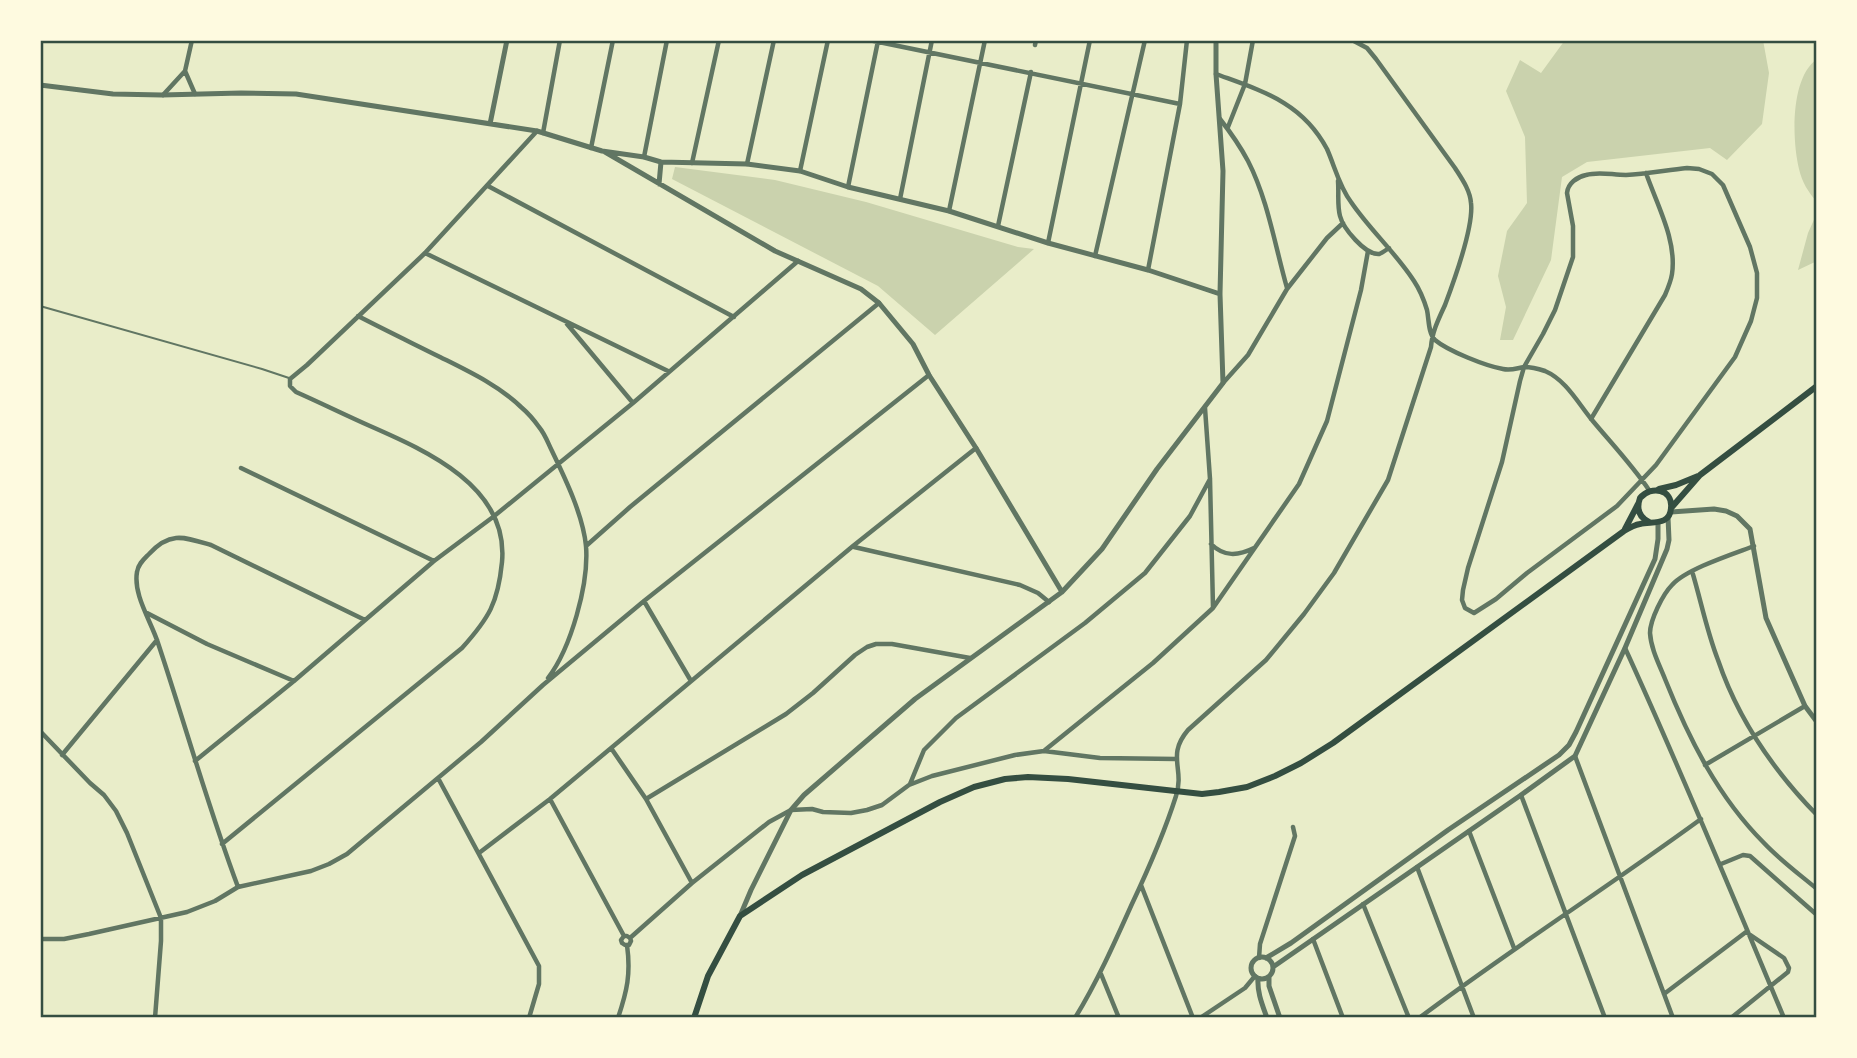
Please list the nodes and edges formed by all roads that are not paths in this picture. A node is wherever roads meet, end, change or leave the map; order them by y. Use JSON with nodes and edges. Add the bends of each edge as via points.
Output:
{"nodes":[{"id":1,"x":192,"y":40,"type":"edge"},
{"id":2,"x":507,"y":40,"type":"edge"},
{"id":3,"x":561,"y":40,"type":"edge"},
{"id":4,"x":613,"y":40,"type":"edge"},
{"id":5,"x":667,"y":40,"type":"edge"},
{"id":6,"x":719,"y":40,"type":"edge"},
{"id":7,"x":774,"y":40,"type":"edge"},
{"id":8,"x":828,"y":40,"type":"edge"},
{"id":9,"x":869,"y":40,"type":"edge"},
{"id":10,"x":932,"y":40,"type":"edge"},
{"id":11,"x":985,"y":40,"type":"edge"},
{"id":12,"x":1090,"y":40,"type":"edge"},
{"id":13,"x":1145,"y":40,"type":"edge"},
{"id":14,"x":1187,"y":40,"type":"edge"},
{"id":15,"x":1216,"y":40,"type":"edge"},
{"id":16,"x":1253,"y":40,"type":"edge"},
{"id":17,"x":1352,"y":40,"type":"edge"},
{"id":18,"x":878,"y":41,"type":"edge"},
{"id":19,"x":929,"y":52,"type":"junction"},
{"id":20,"x":981,"y":62,"type":"junction"},
{"id":21,"x":185,"y":71,"type":"junction"},
{"id":22,"x":1031,"y":72,"type":"junction"},
{"id":23,"x":1216,"y":74,"type":"junction"},
{"id":24,"x":1081,"y":84,"type":"junction"},
{"id":25,"x":1245,"y":84,"type":"junction"},
{"id":26,"x":40,"y":85,"type":"edge"},
{"id":27,"x":195,"y":94,"type":"junction"},
{"id":28,"x":1132,"y":94,"type":"junction"},
{"id":29,"x":162,"y":95,"type":"junction"},
{"id":30,"x":1180,"y":104,"type":"junction"},
{"id":31,"x":1219,"y":118,"type":"junction"},
{"id":32,"x":490,"y":124,"type":"junction"},
{"id":33,"x":1227,"y":128,"type":"junction"},
{"id":34,"x":540,"y":132,"type":"junction"},
{"id":35,"x":592,"y":148,"type":"junction"},
{"id":36,"x":602,"y":150,"type":"junction"},
{"id":37,"x":644,"y":157,"type":"junction"},
{"id":38,"x":662,"y":162,"type":"junction"},
{"id":39,"x":692,"y":163,"type":"junction"},
{"id":40,"x":747,"y":164,"type":"junction"},
{"id":41,"x":800,"y":171,"type":"junction"},
{"id":42,"x":1646,"y":173,"type":"junction"},
{"id":43,"x":1338,"y":177,"type":"junction"},
{"id":44,"x":659,"y":184,"type":"junction"},
{"id":45,"x":488,"y":186,"type":"junction"},
{"id":46,"x":848,"y":187,"type":"junction"},
{"id":47,"x":1339,"y":195,"type":"junction"},
{"id":48,"x":900,"y":199,"type":"junction"},
{"id":49,"x":1350,"y":201,"type":"junction"},
{"id":50,"x":949,"y":211,"type":"junction"},
{"id":51,"x":1343,"y":223,"type":"junction"},
{"id":52,"x":998,"y":226,"type":"junction"},
{"id":53,"x":1048,"y":243,"type":"junction"},
{"id":54,"x":1389,"y":248,"type":"junction"},
{"id":55,"x":1368,"y":251,"type":"junction"},
{"id":56,"x":425,"y":253,"type":"junction"},
{"id":57,"x":1095,"y":256,"type":"junction"},
{"id":58,"x":798,"y":261,"type":"junction"},
{"id":59,"x":1148,"y":270,"type":"junction"},
{"id":60,"x":1287,"y":289,"type":"junction"},
{"id":61,"x":1220,"y":294,"type":"junction"},
{"id":62,"x":879,"y":303,"type":"junction"},
{"id":63,"x":40,"y":306,"type":"edge"},
{"id":64,"x":358,"y":316,"type":"junction"},
{"id":65,"x":734,"y":317,"type":"junction"},
{"id":66,"x":564,"y":321,"type":"junction"},
{"id":67,"x":1432,"y":337,"type":"junction"},
{"id":68,"x":1524,"y":367,"type":"junction"},
{"id":69,"x":668,"y":372,"type":"junction"},
{"id":70,"x":929,"y":375,"type":"junction"},
{"id":71,"x":290,"y":379,"type":"junction"},
{"id":72,"x":1223,"y":383,"type":"junction"},
{"id":73,"x":1817,"y":386,"type":"edge"},
{"id":74,"x":633,"y":403,"type":"junction"},
{"id":75,"x":1205,"y":408,"type":"junction"},
{"id":76,"x":1591,"y":419,"type":"junction"},
{"id":77,"x":976,"y":448,"type":"junction"},
{"id":78,"x":558,"y":463,"type":"junction"},
{"id":79,"x":241,"y":468,"type":"dead end"},
{"id":80,"x":1700,"y":475,"type":"junction"},
{"id":81,"x":1210,"y":479,"type":"junction"},
{"id":82,"x":1642,"y":480,"type":"junction"},
{"id":83,"x":1652,"y":490,"type":"junction"},
{"id":84,"x":1638,"y":504,"type":"junction"},
{"id":85,"x":1670,"y":512,"type":"junction"},
{"id":86,"x":493,"y":517,"type":"junction"},
{"id":87,"x":1649,"y":522,"type":"junction"},
{"id":88,"x":1658,"y":523,"type":"junction"},
{"id":89,"x":1624,"y":531,"type":"junction"},
{"id":90,"x":1211,"y":544,"type":"junction"},
{"id":91,"x":586,"y":546,"type":"junction"},
{"id":92,"x":1754,"y":546,"type":"junction"},
{"id":93,"x":853,"y":547,"type":"junction"},
{"id":94,"x":1256,"y":547,"type":"junction"},
{"id":95,"x":434,"y":561,"type":"junction"},
{"id":96,"x":1692,"y":571,"type":"junction"},
{"id":97,"x":1062,"y":592,"type":"junction"},
{"id":98,"x":644,"y":601,"type":"junction"},
{"id":99,"x":1049,"y":602,"type":"junction"},
{"id":100,"x":1213,"y":608,"type":"junction"},
{"id":101,"x":146,"y":612,"type":"junction"},
{"id":102,"x":365,"y":620,"type":"junction"},
{"id":103,"x":157,"y":640,"type":"junction"},
{"id":104,"x":1625,"y":648,"type":"junction"},
{"id":105,"x":971,"y":658,"type":"junction"},
{"id":106,"x":294,"y":681,"type":"junction"},
{"id":107,"x":691,"y":681,"type":"junction"},
{"id":108,"x":543,"y":685,"type":"junction"},
{"id":109,"x":1805,"y":706,"type":"junction"},
{"id":110,"x":1817,"y":722,"type":"edge"},
{"id":111,"x":40,"y":731,"type":"edge"},
{"id":112,"x":1754,"y":736,"type":"junction"},
{"id":113,"x":1569,"y":745,"type":"junction"},
{"id":114,"x":611,"y":748,"type":"junction"},
{"id":115,"x":1044,"y":751,"type":"junction"},
{"id":116,"x":62,"y":755,"type":"junction"},
{"id":117,"x":1575,"y":756,"type":"junction"},
{"id":118,"x":1176,"y":759,"type":"junction"},
{"id":119,"x":195,"y":761,"type":"junction"},
{"id":120,"x":1705,"y":765,"type":"junction"},
{"id":121,"x":438,"y":778,"type":"junction"},
{"id":122,"x":909,"y":785,"type":"junction"},
{"id":123,"x":1178,"y":791,"type":"junction"},
{"id":124,"x":1521,"y":795,"type":"junction"},
{"id":125,"x":550,"y":799,"type":"junction"},
{"id":126,"x":646,"y":799,"type":"junction"},
{"id":127,"x":791,"y":810,"type":"junction"},
{"id":128,"x":1817,"y":815,"type":"edge"},
{"id":129,"x":1701,"y":819,"type":"junction"},
{"id":130,"x":1293,"y":827,"type":"dead end"},
{"id":131,"x":1469,"y":831,"type":"junction"},
{"id":132,"x":222,"y":844,"type":"junction"},
{"id":133,"x":479,"y":853,"type":"junction"},
{"id":134,"x":1721,"y":864,"type":"junction"},
{"id":135,"x":1417,"y":867,"type":"junction"},
{"id":136,"x":1620,"y":878,"type":"junction"},
{"id":137,"x":692,"y":883,"type":"junction"},
{"id":138,"x":1141,"y":884,"type":"junction"},
{"id":139,"x":238,"y":887,"type":"junction"},
{"id":140,"x":1817,"y":889,"type":"edge"},
{"id":141,"x":1363,"y":904,"type":"junction"},
{"id":142,"x":1565,"y":913,"type":"junction"},
{"id":143,"x":1817,"y":915,"type":"edge"},
{"id":144,"x":740,"y":916,"type":"junction"},
{"id":145,"x":161,"y":918,"type":"junction"},
{"id":146,"x":1746,"y":932,"type":"junction"},
{"id":147,"x":624,"y":936,"type":"junction"},
{"id":148,"x":630,"y":938,"type":"junction"},
{"id":149,"x":40,"y":939,"type":"edge"},
{"id":150,"x":1313,"y":939,"type":"junction"},
{"id":151,"x":627,"y":945,"type":"junction"},
{"id":152,"x":1514,"y":948,"type":"junction"},
{"id":153,"x":1259,"y":958,"type":"junction"},
{"id":154,"x":1266,"y":958,"type":"junction"},
{"id":155,"x":1273,"y":967,"type":"junction"},
{"id":156,"x":1100,"y":973,"type":"junction"},
{"id":157,"x":1256,"y":977,"type":"junction"},
{"id":158,"x":1269,"y":977,"type":"junction"},
{"id":159,"x":1462,"y":985,"type":"junction"},
{"id":160,"x":1771,"y":987,"type":"junction"},
{"id":161,"x":1664,"y":994,"type":"junction"},
{"id":162,"x":155,"y":1018,"type":"edge"},
{"id":163,"x":529,"y":1018,"type":"edge"},
{"id":164,"x":618,"y":1018,"type":"edge"},
{"id":165,"x":694,"y":1018,"type":"edge"},
{"id":166,"x":1075,"y":1018,"type":"edge"},
{"id":167,"x":1119,"y":1018,"type":"edge"},
{"id":168,"x":1193,"y":1018,"type":"edge"},
{"id":169,"x":1200,"y":1018,"type":"edge"},
{"id":170,"x":1267,"y":1018,"type":"edge"},
{"id":171,"x":1280,"y":1018,"type":"edge"},
{"id":172,"x":1343,"y":1018,"type":"edge"},
{"id":173,"x":1409,"y":1018,"type":"edge"},
{"id":174,"x":1419,"y":1018,"type":"edge"},
{"id":175,"x":1474,"y":1018,"type":"edge"},
{"id":176,"x":1605,"y":1018,"type":"edge"},
{"id":177,"x":1673,"y":1018,"type":"edge"},
{"id":178,"x":1731,"y":1018,"type":"edge"},
{"id":179,"x":1784,"y":1018,"type":"edge"}],
"edges":[{"from":1,"to":21,"type":"street"},
{"from":2,"to":32,"type":"street"},
{"from":3,"to":34,"type":"street"},
{"from":4,"to":35,"type":"street"},
{"from":5,"to":37,"type":"street"},
{"from":6,"to":39,"type":"street"},
{"from":7,"to":40,"type":"street"},
{"from":8,"to":41,"type":"street"},
{"from":9,"to":18,"type":"street"},
{"from":10,"to":19,"type":"street"},
{"from":11,"to":20,"type":"street"},
{"from":12,"to":24,"type":"street"},
{"from":13,"to":28,"type":"street"},
{"from":14,"to":30,"type":"street"},
{"from":15,"to":23,"type":"street"},
{"from":16,"to":25,"type":"street"},
{"from":17,"to":67,"type":"street","via":[[1367,48],[1455,168],[1471,203],[1462,254]]},
{"from":18,"to":19,"type":"street"},
{"from":18,"to":46,"type":"street"},
{"from":19,"to":20,"type":"street"},
{"from":19,"to":48,"type":"street"},
{"from":20,"to":22,"type":"street"},
{"from":20,"to":50,"type":"street"},
{"from":21,"to":27,"type":"street"},
{"from":21,"to":29,"type":"street"},
{"from":22,"to":24,"type":"street"},
{"from":22,"to":52,"type":"street"},
{"from":23,"to":25,"type":"street"},
{"from":23,"to":31,"type":"street"},
{"from":24,"to":28,"type":"street"},
{"from":24,"to":53,"type":"street"},
{"from":25,"to":33,"type":"street"},
{"from":25,"to":43,"type":"street","via":[[1293,107],[1326,149]]},
{"from":26,"to":29,"type":"street"},
{"from":27,"to":29,"type":"street"},
{"from":27,"to":32,"type":"street","via":[[296,94]]},
{"from":28,"to":30,"type":"street"},
{"from":28,"to":57,"type":"street"},
{"from":30,"to":59,"type":"street"},
{"from":31,"to":33,"type":"street"},
{"from":31,"to":61,"type":"street","via":[[1223,171]]},
{"from":32,"to":34,"type":"street"},
{"from":33,"to":60,"type":"street","via":[[1250,163]]},
{"from":34,"to":35,"type":"street"},
{"from":34,"to":45,"type":"street"},
{"from":35,"to":36,"type":"street"},
{"from":36,"to":37,"type":"street"},
{"from":36,"to":44,"type":"street"},
{"from":37,"to":38,"type":"street"},
{"from":38,"to":39,"type":"street"},
{"from":38,"to":44,"type":"street"},
{"from":39,"to":40,"type":"street"},
{"from":40,"to":41,"type":"street"},
{"from":41,"to":46,"type":"street"},
{"from":42,"to":68,"type":"street","via":[[1585,175],[1567,187],[1573,257],[1555,310]]},
{"from":42,"to":76,"type":"street","via":[[1669,236],[1672,277]]},
{"from":42,"to":82,"type":"street","via":[[1699,169],[1723,185],[1750,247],[1758,298],[1735,357]]},
{"from":43,"to":47,"type":"street"},
{"from":43,"to":49,"type":"street"},
{"from":44,"to":58,"type":"street"},
{"from":45,"to":56,"type":"street"},
{"from":45,"to":65,"type":"street"},
{"from":46,"to":48,"type":"street"},
{"from":47,"to":49,"type":"street"},
{"from":47,"to":51,"type":"street"},
{"from":48,"to":50,"type":"street"},
{"from":49,"to":54,"type":"street"},
{"from":50,"to":52,"type":"street"},
{"from":51,"to":55,"type":"street"},
{"from":51,"to":60,"type":"street"},
{"from":52,"to":53,"type":"street"},
{"from":53,"to":57,"type":"street"},
{"from":54,"to":55,"type":"street","via":[[1380,254]]},
{"from":54,"to":67,"type":"street","via":[[1422,296]]},
{"from":55,"to":94,"type":"street","via":[[1327,421],[1299,484]]},
{"from":56,"to":64,"type":"street"},
{"from":56,"to":66,"type":"street"},
{"from":57,"to":59,"type":"street"},
{"from":58,"to":62,"type":"street","via":[[861,289]]},
{"from":58,"to":65,"type":"street"},
{"from":59,"to":61,"type":"street"},
{"from":60,"to":72,"type":"street","via":[[1248,355]]},
{"from":61,"to":72,"type":"street"},
{"from":62,"to":70,"type":"street","via":[[913,344]]},
{"from":62,"to":91,"type":"street"},
{"from":63,"to":71,"type":"lane"},
{"from":64,"to":71,"type":"street"},
{"from":64,"to":78,"type":"street","via":[[497,387],[541,428]]},
{"from":65,"to":69,"type":"street"},
{"from":66,"to":69,"type":"street"},
{"from":66,"to":74,"type":"street"},
{"from":67,"to":68,"type":"street","via":[[1455,352],[1505,370]]},
{"from":67,"to":118,"type":"street","via":[[1388,480],[1334,573],[1266,660],[1188,730],[1177,746]]},
{"from":68,"to":76,"type":"street","via":[[1558,380]]},
{"from":68,"to":82,"type":"street","via":[[1502,462],[1462,590],[1465,608],[1474,613],[1496,599],[1617,506]]},
{"from":69,"to":74,"type":"street"},
{"from":70,"to":77,"type":"street"},
{"from":70,"to":98,"type":"street"},
{"from":71,"to":86,"type":"street","via":[[296,392],[418,447],[450,467],[478,491]]},
{"from":72,"to":75,"type":"street"},
{"from":73,"to":80,"type":"main road"},
{"from":74,"to":78,"type":"street"},
{"from":75,"to":81,"type":"street"},
{"from":75,"to":97,"type":"street","via":[[1102,549]]},
{"from":76,"to":82,"type":"street"},
{"from":77,"to":93,"type":"street"},
{"from":77,"to":97,"type":"street"},
{"from":78,"to":86,"type":"street"},
{"from":78,"to":91,"type":"street"},
{"from":79,"to":95,"type":"street"},
{"from":80,"to":83,"type":"main road"},
{"from":80,"to":85,"type":"main road"},
{"from":81,"to":90,"type":"street"},
{"from":81,"to":122,"type":"street","via":[[1190,516],[1145,573],[956,718],[924,750]]},
{"from":82,"to":83,"type":"street"},
{"from":83,"to":84,"type":"main road"},
{"from":83,"to":85,"type":"main road","via":[[1667,495]]},
{"from":84,"to":87,"type":"main road","via":[[1640,515]]},
{"from":84,"to":89,"type":"main road"},
{"from":85,"to":88,"type":"main road"},
{"from":85,"to":92,"type":"street","via":[[1726,511],[1750,529]]},
{"from":85,"to":104,"type":"street","via":[[1667,549]]},
{"from":86,"to":95,"type":"street"},
{"from":86,"to":132,"type":"street","via":[[501,537],[502,564],[500,584],[483,625],[462,648]]},
{"from":87,"to":88,"type":"main road"},
{"from":87,"to":89,"type":"main road"},
{"from":88,"to":113,"type":"street","via":[[1655,559]]},
{"from":89,"to":123,"type":"main road","via":[[1301,763],[1247,787],[1202,794]]},
{"from":90,"to":94,"type":"street","via":[[1226,554]]},
{"from":90,"to":100,"type":"street"},
{"from":91,"to":108,"type":"street","via":[[581,600],[555,670]]},
{"from":92,"to":96,"type":"street"},
{"from":92,"to":109,"type":"street","via":[[1766,618]]},
{"from":93,"to":99,"type":"street","via":[[1020,585]]},
{"from":93,"to":107,"type":"street"},
{"from":94,"to":100,"type":"street"},
{"from":95,"to":102,"type":"street"},
{"from":96,"to":112,"type":"street","via":[[1720,668]]},
{"from":96,"to":120,"type":"street","via":[[1668,590],[1652,619],[1650,636],[1680,716]]},
{"from":97,"to":99,"type":"street"},
{"from":98,"to":107,"type":"street"},
{"from":98,"to":108,"type":"street"},
{"from":99,"to":105,"type":"street"},
{"from":100,"to":115,"type":"street"},
{"from":101,"to":102,"type":"street","via":[[136,583],[139,565],[159,543],[190,538]]},
{"from":101,"to":103,"type":"street"},
{"from":101,"to":106,"type":"street"},
{"from":102,"to":106,"type":"street"},
{"from":103,"to":116,"type":"street"},
{"from":103,"to":119,"type":"street"},
{"from":104,"to":117,"type":"street"},
{"from":104,"to":129,"type":"street"},
{"from":105,"to":126,"type":"street","via":[[892,644],[867,647],[786,714]]},
{"from":105,"to":127,"type":"street","via":[[915,699]]},
{"from":106,"to":119,"type":"street"},
{"from":107,"to":114,"type":"street"},
{"from":108,"to":121,"type":"street"},
{"from":109,"to":110,"type":"street"},
{"from":109,"to":112,"type":"street"},
{"from":111,"to":116,"type":"street"},
{"from":112,"to":120,"type":"street"},
{"from":112,"to":128,"type":"street","via":[[1783,779]]},
{"from":113,"to":117,"type":"street"},
{"from":113,"to":154,"type":"street"},
{"from":114,"to":125,"type":"street"},
{"from":114,"to":126,"type":"street"},
{"from":115,"to":118,"type":"street","via":[[1100,758]]},
{"from":115,"to":122,"type":"street","via":[[989,761]]},
{"from":116,"to":145,"type":"street","via":[[116,811]]},
{"from":117,"to":124,"type":"street"},
{"from":117,"to":136,"type":"street"},
{"from":118,"to":123,"type":"street"},
{"from":119,"to":132,"type":"street"},
{"from":120,"to":140,"type":"street","via":[[1763,842]]},
{"from":121,"to":133,"type":"street"},
{"from":121,"to":139,"type":"street","via":[[329,864]]},
{"from":122,"to":127,"type":"street","via":[[867,810]]},
{"from":123,"to":138,"type":"street"},
{"from":123,"to":144,"type":"main road","via":[[1028,776],[974,787],[802,875]]},
{"from":124,"to":131,"type":"street"},
{"from":124,"to":142,"type":"street"},
{"from":125,"to":133,"type":"street"},
{"from":125,"to":147,"type":"street"},
{"from":126,"to":137,"type":"street"},
{"from":127,"to":137,"type":"street"},
{"from":127,"to":144,"type":"street"},
{"from":129,"to":134,"type":"street"},
{"from":129,"to":136,"type":"street"},
{"from":130,"to":153,"type":"street","via":[[1296,836]]},
{"from":131,"to":135,"type":"street"},
{"from":131,"to":152,"type":"street"},
{"from":132,"to":139,"type":"street"},
{"from":133,"to":163,"type":"street","via":[[540,966]]},
{"from":134,"to":143,"type":"street","via":[[1750,856]]},
{"from":134,"to":146,"type":"street"},
{"from":135,"to":141,"type":"street"},
{"from":135,"to":159,"type":"street"},
{"from":136,"to":142,"type":"street"},
{"from":136,"to":161,"type":"street"},
{"from":137,"to":148,"type":"street"},
{"from":138,"to":156,"type":"street"},
{"from":138,"to":168,"type":"street"},
{"from":139,"to":145,"type":"street","via":[[215,901]]},
{"from":141,"to":150,"type":"street"},
{"from":141,"to":173,"type":"street"},
{"from":142,"to":152,"type":"street"},
{"from":142,"to":176,"type":"street"},
{"from":144,"to":165,"type":"main road","via":[[708,976]]},
{"from":145,"to":149,"type":"street","via":[[64,939]]},
{"from":145,"to":162,"type":"street"},
{"from":146,"to":160,"type":"street"},
{"from":146,"to":160,"type":"street","via":[[1787,962],[1786,975]]},
{"from":146,"to":161,"type":"street"},
{"from":147,"to":148,"type":"street"},
{"from":147,"to":151,"type":"street","via":[[621,942]]},
{"from":148,"to":151,"type":"street"},
{"from":150,"to":155,"type":"street"},
{"from":150,"to":172,"type":"street"},
{"from":151,"to":164,"type":"street","via":[[628,988]]},
{"from":152,"to":159,"type":"street"},
{"from":153,"to":154,"type":"street"},
{"from":153,"to":157,"type":"street","via":[[1251,969]]},
{"from":154,"to":155,"type":"street"},
{"from":155,"to":158,"type":"street"},
{"from":156,"to":166,"type":"street"},
{"from":156,"to":167,"type":"street"},
{"from":157,"to":158,"type":"street"},
{"from":157,"to":169,"type":"street"},
{"from":157,"to":170,"type":"street"},
{"from":158,"to":171,"type":"street"},
{"from":159,"to":174,"type":"street"},
{"from":159,"to":175,"type":"street"},
{"from":160,"to":178,"type":"street"},
{"from":160,"to":179,"type":"street"},
{"from":161,"to":177,"type":"street"}]}
